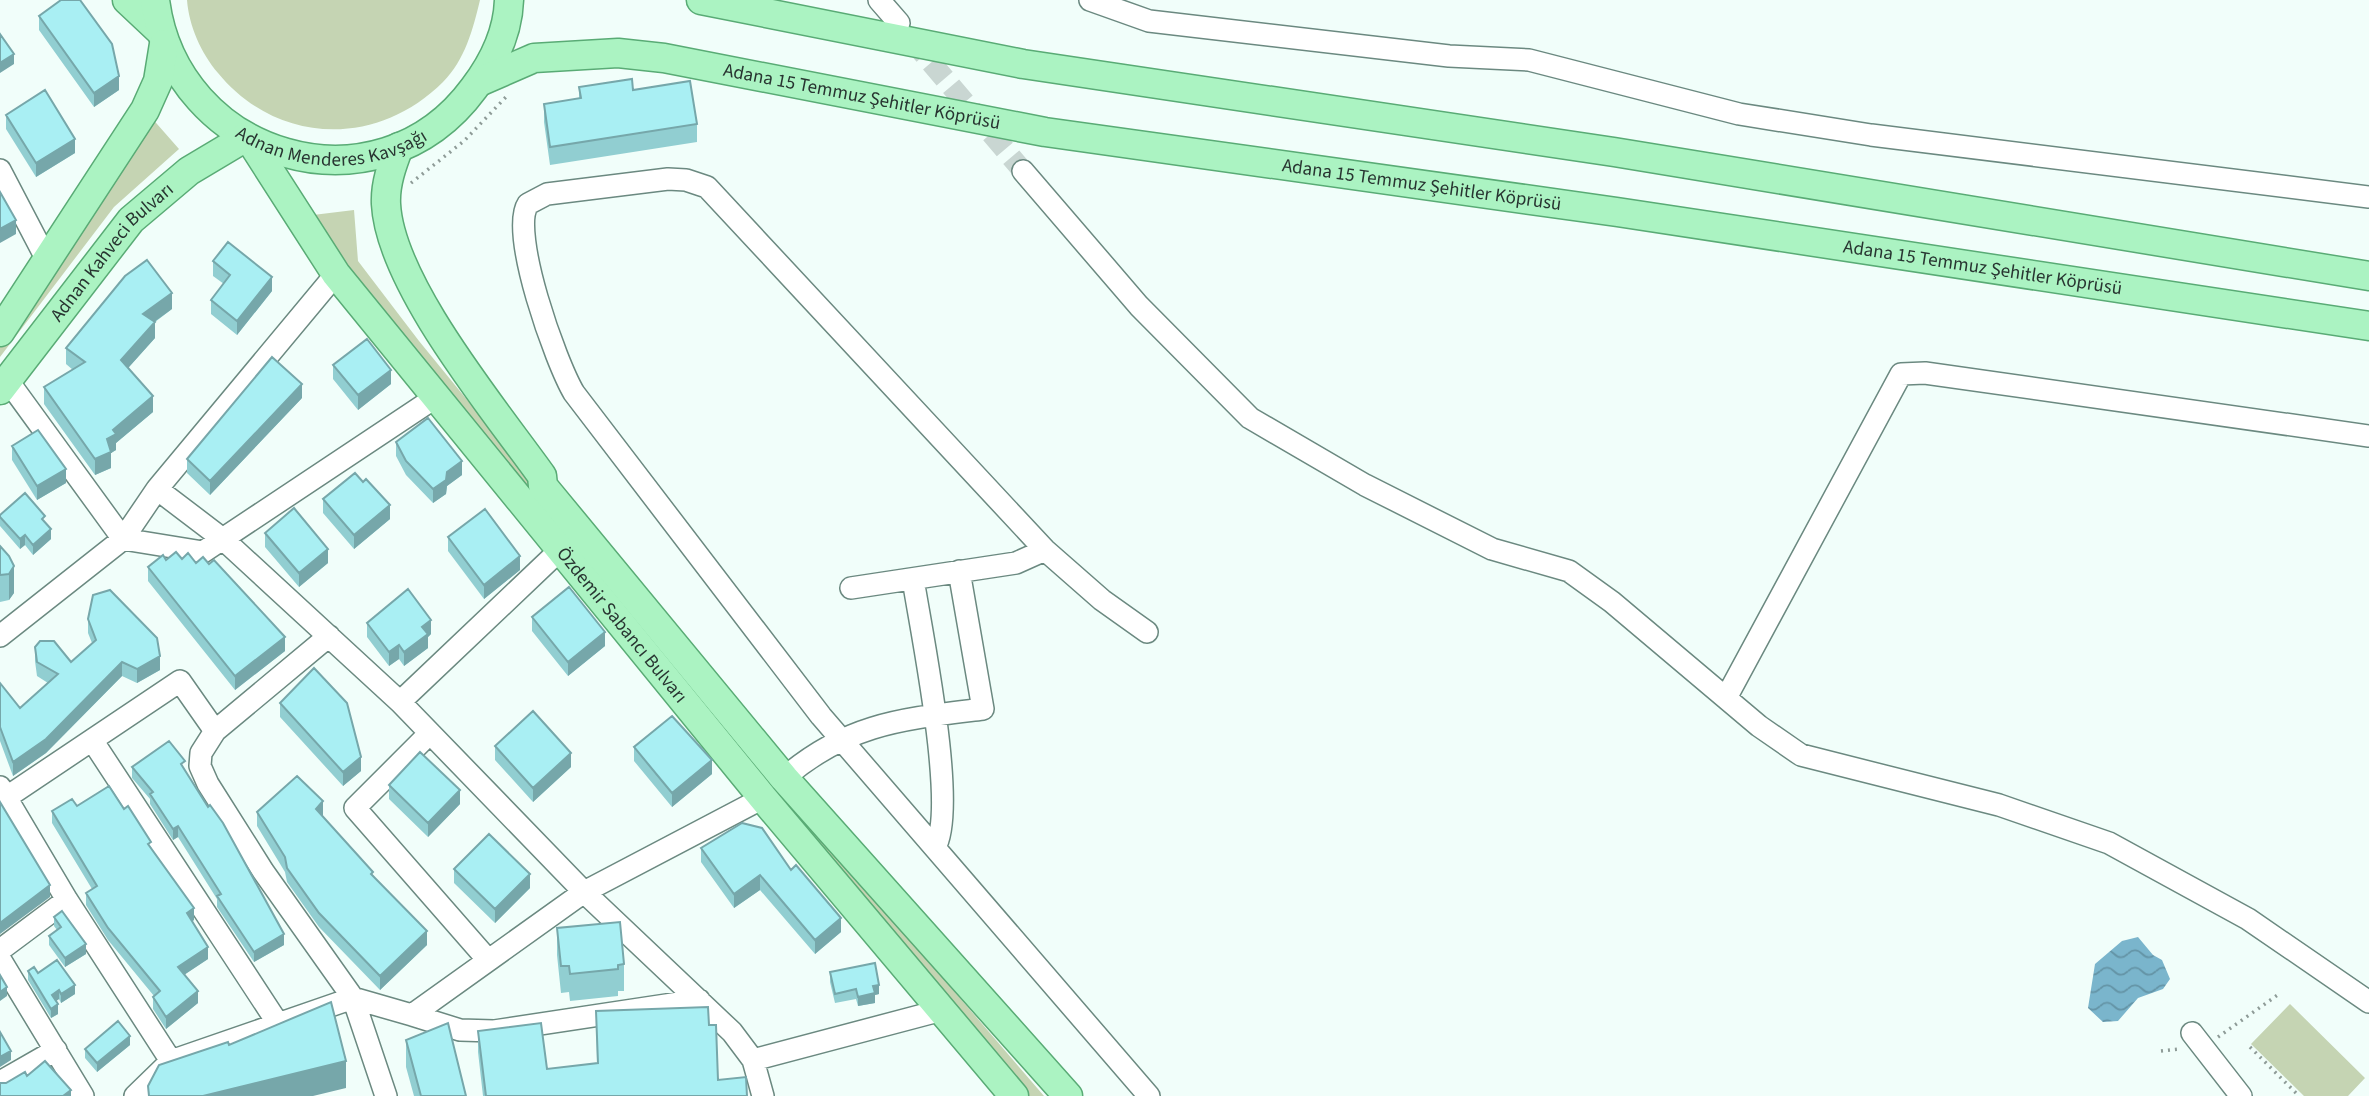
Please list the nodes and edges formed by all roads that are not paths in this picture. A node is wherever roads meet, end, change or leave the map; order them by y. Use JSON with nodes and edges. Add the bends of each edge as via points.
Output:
{"nodes":[{"id":1,"x":127,"y":0,"type":"edge"},
{"id":2,"x":155,"y":0,"type":"edge"},
{"id":3,"x":509,"y":0,"type":"edge"},
{"id":4,"x":701,"y":0,"type":"edge"},
{"id":5,"x":878,"y":0,"type":"edge"},
{"id":6,"x":1090,"y":0,"type":"edge"},
{"id":7,"x":898,"y":23,"type":"tunnel mouth"},
{"id":8,"x":162,"y":37,"type":"junction"},
{"id":9,"x":479,"y":82,"type":"junction"},
{"id":10,"x":248,"y":139,"type":"junction"},
{"id":11,"x":399,"y":147,"type":"junction"},
{"id":12,"x":0,"y":170,"type":"edge"},
{"id":13,"x":1023,"y":171,"type":"tunnel mouth"},
{"id":14,"x":2369,"y":197,"type":"edge"},
{"id":15,"x":48,"y":262,"type":"junction"},
{"id":16,"x":336,"y":274,"type":"junction"},
{"id":17,"x":2369,"y":276,"type":"edge"},
{"id":18,"x":2369,"y":326,"type":"edge"},
{"id":19,"x":0,"y":332,"type":"edge"},
{"id":20,"x":4,"y":386,"type":"edge"},
{"id":21,"x":436,"y":397,"type":"junction"},
{"id":22,"x":2369,"y":436,"type":"edge"},
{"id":23,"x":157,"y":489,"type":"junction"},
{"id":24,"x":123,"y":539,"type":"junction"},
{"id":25,"x":224,"y":540,"type":"junction"},
{"id":26,"x":560,"y":550,"type":"junction"},
{"id":27,"x":1045,"y":550,"type":"junction"},
{"id":28,"x":959,"y":571,"type":"junction"},
{"id":29,"x":913,"y":579,"type":"junction"},
{"id":30,"x":850,"y":589,"type":"dead end"},
{"id":31,"x":1147,"y":632,"type":"dead end"},
{"id":32,"x":0,"y":636,"type":"edge"},
{"id":33,"x":328,"y":636,"type":"junction"},
{"id":34,"x":1726,"y":698,"type":"junction"},
{"id":35,"x":400,"y":702,"type":"junction"},
{"id":36,"x":934,"y":716,"type":"junction"},
{"id":37,"x":215,"y":732,"type":"junction"},
{"id":38,"x":430,"y":733,"type":"junction"},
{"id":39,"x":842,"y":738,"type":"junction"},
{"id":40,"x":92,"y":740,"type":"junction"},
{"id":41,"x":784,"y":778,"type":"junction"},
{"id":42,"x":3,"y":792,"type":"edge"},
{"id":43,"x":763,"y":798,"type":"junction"},
{"id":44,"x":935,"y":847,"type":"junction"},
{"id":45,"x":584,"y":892,"type":"junction"},
{"id":46,"x":67,"y":900,"type":"junction"},
{"id":47,"x":0,"y":950,"type":"edge"},
{"id":48,"x":0,"y":959,"type":"edge"},
{"id":49,"x":488,"y":960,"type":"junction"},
{"id":50,"x":353,"y":998,"type":"junction"},
{"id":51,"x":699,"y":1000,"type":"junction"},
{"id":52,"x":2369,"y":1002,"type":"edge"},
{"id":53,"x":942,"y":1010,"type":"junction"},
{"id":54,"x":412,"y":1015,"type":"junction"},
{"id":55,"x":277,"y":1022,"type":"junction"},
{"id":56,"x":2197,"y":1040,"type":"road end"},
{"id":57,"x":55,"y":1050,"type":"junction"},
{"id":58,"x":753,"y":1060,"type":"junction"},
{"id":59,"x":171,"y":1061,"type":"junction"},
{"id":60,"x":0,"y":1082,"type":"edge"},
{"id":61,"x":83,"y":1096,"type":"edge"},
{"id":62,"x":135,"y":1096,"type":"edge"},
{"id":63,"x":386,"y":1096,"type":"edge"},
{"id":64,"x":763,"y":1096,"type":"edge"},
{"id":65,"x":1014,"y":1096,"type":"edge"},
{"id":66,"x":1068,"y":1096,"type":"edge"},
{"id":67,"x":1149,"y":1096,"type":"edge"},
{"id":68,"x":2241,"y":1096,"type":"edge"}],
"edges":[{"from":1,"to":8,"type":"main road"},
{"from":2,"to":8,"type":"main road","name":"Adnan Menderes Kavşağı"},
{"from":3,"to":9,"type":"main road","name":"Adnan Menderes Kavşağı","via":[[504,30]]},
{"from":4,"to":17,"type":"main road","via":[[1023,64],[1614,152]]},
{"from":5,"to":7,"type":"street"},
{"from":6,"to":14,"type":"street","via":[[1150,20],[1448,57],[1528,60],[1739,114],[1871,135]]},
{"from":8,"to":10,"type":"main road","name":"Adnan Menderes Kavşağı","via":[[187,85],[204,105]]},
{"from":8,"to":15,"type":"main road","name":"Adnan Kahveci Bulvarı","via":[[158,81],[145,110]]},
{"from":9,"to":11,"type":"main road","name":"Adnan Menderes Kavşağı","via":[[441,124]]},
{"from":9,"to":18,"type":"main road","name":"Adana 15 Temmuz Şehitler Köprüsü","via":[[534,58],[618,53],[664,58],[1045,132],[1631,214]]},
{"from":10,"to":11,"type":"main road","name":"Adnan Menderes Kavşağı","via":[[317,160],[366,157]]},
{"from":10,"to":16,"type":"main road","name":"Özdemir Sabancı Bulvarı"},
{"from":10,"to":20,"type":"main road","name":"Adnan Kahveci Bulvarı","via":[[189,171],[131,220]]},
{"from":11,"to":41,"type":"main road","name":"Özdemir Sabancı Bulvarı","via":[[387,186],[391,235],[412,284],[450,348],[542,476],[543,486]]},
{"from":12,"to":15,"type":"street"},
{"from":13,"to":34,"type":"street","via":[[1139,306],[1250,418],[1365,485],[1492,549],[1569,571]]},
{"from":15,"to":19,"type":"main road","name":"Adnan Kahveci Bulvarı"},
{"from":16,"to":21,"type":"main road","name":"Özdemir Sabancı Bulvarı"},
{"from":16,"to":23,"type":"street"},
{"from":20,"to":24,"type":"street"},
{"from":21,"to":25,"type":"street"},
{"from":21,"to":26,"type":"main road","name":"Özdemir Sabancı Bulvarı"},
{"from":22,"to":34,"type":"street","via":[[1926,373],[1901,374]]},
{"from":23,"to":24,"type":"street"},
{"from":23,"to":25,"type":"street"},
{"from":24,"to":25,"type":"street","via":[[203,552]]},
{"from":24,"to":32,"type":"street"},
{"from":25,"to":33,"type":"street"},
{"from":26,"to":35,"type":"street"},
{"from":26,"to":43,"type":"main road","name":"Özdemir Sabancı Bulvarı"},
{"from":27,"to":28,"type":"street","via":[[1016,563]]},
{"from":27,"to":31,"type":"street"},
{"from":27,"to":39,"type":"street","via":[[707,187],[668,179],[547,194],[528,204],[522,217],[523,232],[548,337],[562,373]]},
{"from":28,"to":29,"type":"street"},
{"from":28,"to":36,"type":"street","via":[[983,709]]},
{"from":29,"to":30,"type":"street"},
{"from":29,"to":36,"type":"street"},
{"from":33,"to":35,"type":"street"},
{"from":33,"to":37,"type":"street"},
{"from":34,"to":52,"type":"street","via":[[1801,755],[1999,806],[2109,843],[2248,919]]},
{"from":35,"to":38,"type":"street"},
{"from":36,"to":39,"type":"street","via":[[885,723]]},
{"from":36,"to":44,"type":"street","via":[[944,813]]},
{"from":37,"to":40,"type":"street","via":[[180,681]]},
{"from":37,"to":50,"type":"street","via":[[201,753],[200,766],[208,784]]},
{"from":38,"to":45,"type":"street"},
{"from":38,"to":49,"type":"street","via":[[355,808]]},
{"from":39,"to":41,"type":"street"},
{"from":39,"to":44,"type":"street"},
{"from":40,"to":42,"type":"street"},
{"from":40,"to":55,"type":"street"},
{"from":41,"to":66,"type":"main road","name":"Özdemir Sabancı Bulvarı"},
{"from":42,"to":46,"type":"street"},
{"from":43,"to":45,"type":"street"},
{"from":43,"to":53,"type":"main road","name":"Özdemir Sabancı Bulvarı"},
{"from":44,"to":67,"type":"street"},
{"from":45,"to":49,"type":"street"},
{"from":45,"to":51,"type":"street"},
{"from":46,"to":47,"type":"street"},
{"from":46,"to":59,"type":"street"},
{"from":48,"to":57,"type":"street"},
{"from":49,"to":54,"type":"street"},
{"from":50,"to":54,"type":"street"},
{"from":50,"to":55,"type":"street"},
{"from":50,"to":63,"type":"street"},
{"from":51,"to":54,"type":"street","via":[[494,1031],[460,1030]]},
{"from":51,"to":58,"type":"street"},
{"from":53,"to":58,"type":"street"},
{"from":53,"to":65,"type":"main road","name":"Özdemir Sabancı Bulvarı"},
{"from":55,"to":59,"type":"street"},
{"from":56,"to":68,"type":"street"},
{"from":57,"to":60,"type":"street"},
{"from":57,"to":61,"type":"street"},
{"from":58,"to":64,"type":"street"},
{"from":59,"to":62,"type":"street"}]}
